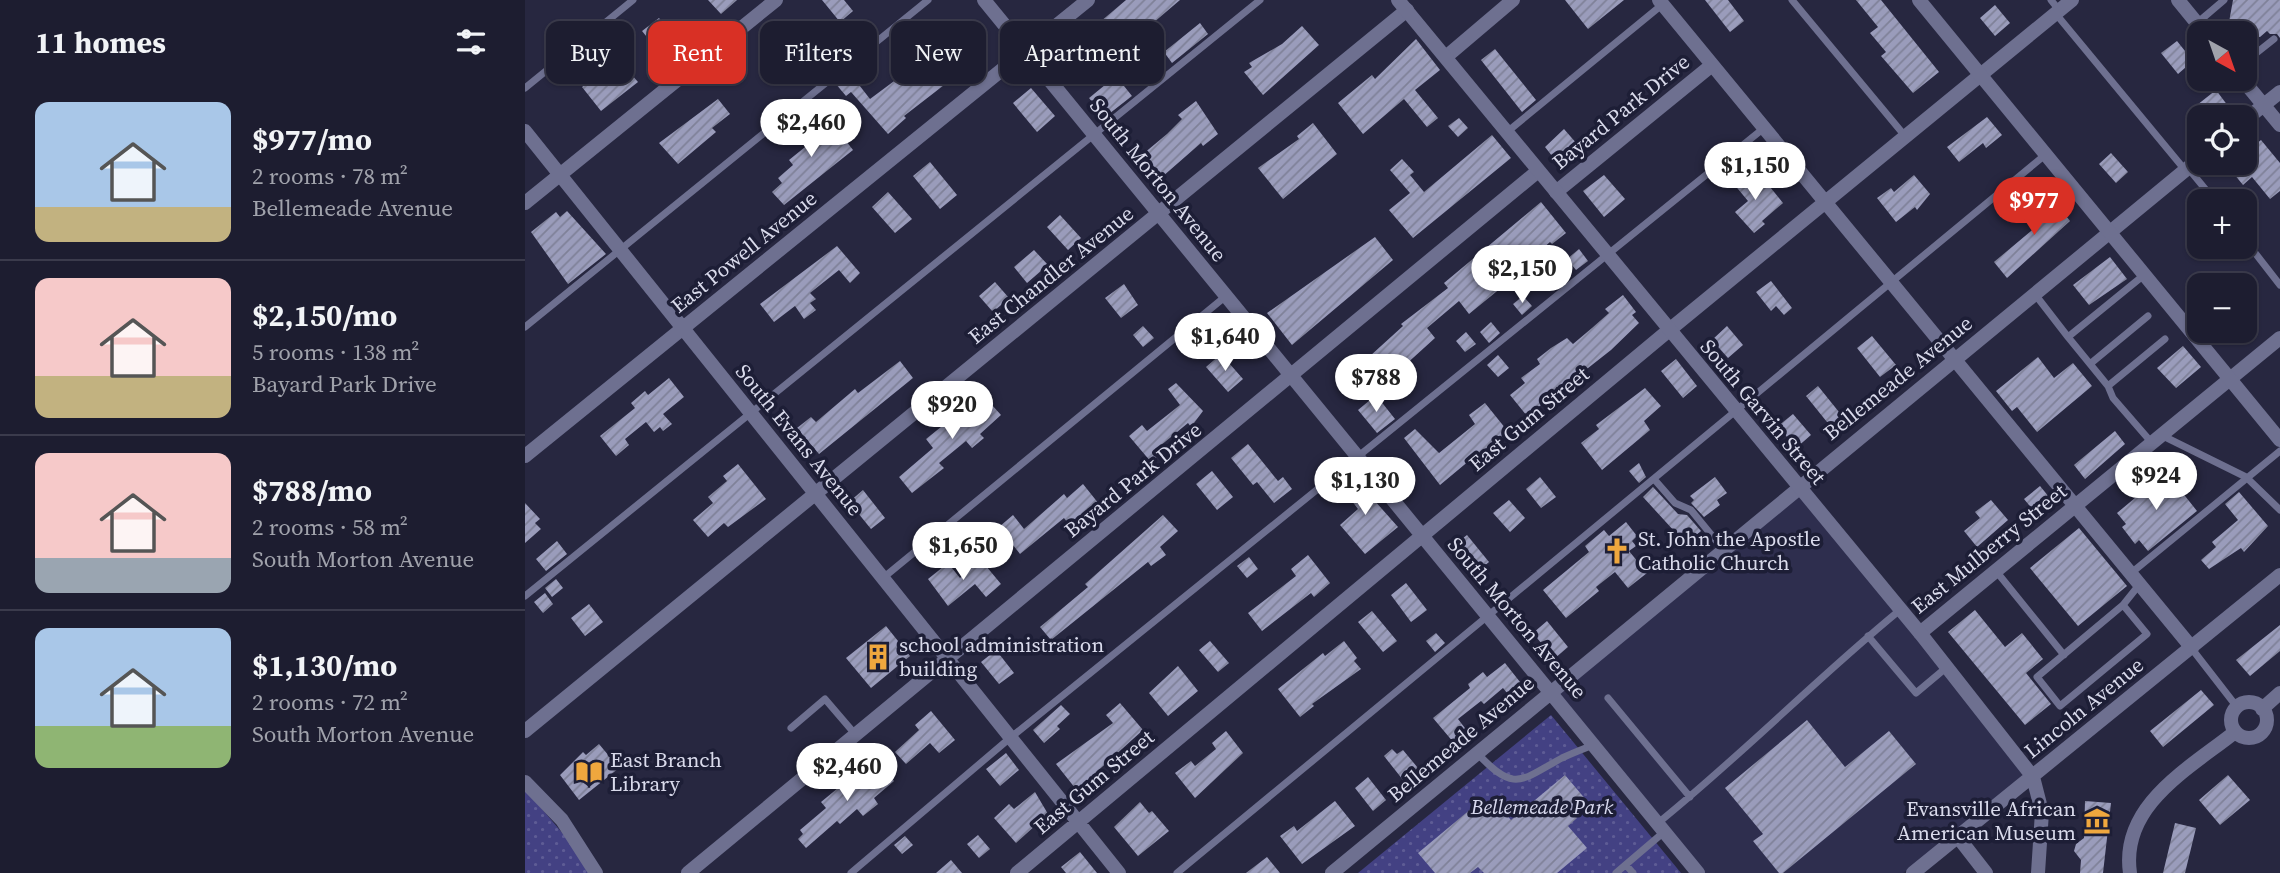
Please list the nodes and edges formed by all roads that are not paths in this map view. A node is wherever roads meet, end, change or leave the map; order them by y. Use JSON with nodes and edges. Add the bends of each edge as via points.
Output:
{"nodes":[{"id":1,"x":633,"y":0,"type":"edge"},
{"id":2,"x":776,"y":0,"type":"edge"},
{"id":3,"x":928,"y":0,"type":"edge"},
{"id":4,"x":983,"y":0,"type":"edge"},
{"id":5,"x":1088,"y":0,"type":"edge"},
{"id":6,"x":1261,"y":0,"type":"edge"},
{"id":7,"x":1513,"y":0,"type":"edge"},
{"id":8,"x":1792,"y":0,"type":"edge"},
{"id":9,"x":1919,"y":0,"type":"edge"},
{"id":10,"x":2071,"y":0,"type":"edge"},
{"id":11,"x":2178,"y":0,"type":"edge"},
{"id":12,"x":2224,"y":0,"type":"edge"},
{"id":13,"x":1661,"y":2,"type":"edge"},
{"id":14,"x":1402,"y":5,"type":"edge"},
{"id":15,"x":2055,"y":8,"type":"edge"},
{"id":16,"x":1000,"y":21,"type":"edge"},
{"id":17,"x":1062,"y":21,"type":"edge"},
{"id":18,"x":2195,"y":21,"type":"edge"},
{"id":19,"x":2207,"y":21,"type":"edge"},
{"id":20,"x":2274,"y":39,"type":"dead end"},
{"id":21,"x":2257,"y":52,"type":"edge"},
{"id":22,"x":1447,"y":56,"type":"junction"},
{"id":23,"x":1712,"y":65,"type":"junction"},
{"id":24,"x":1000,"y":71,"type":"edge"},
{"id":25,"x":1980,"y":75,"type":"junction"},
{"id":26,"x":1052,"y":84,"type":"edge"},
{"id":27,"x":525,"y":88,"type":"edge"},
{"id":28,"x":2252,"y":91,"type":"edge"},
{"id":29,"x":2280,"y":92,"type":"edge"},
{"id":30,"x":2264,"y":105,"type":"junction"},
{"id":31,"x":2257,"y":111,"type":"edge"},
{"id":32,"x":2280,"y":125,"type":"edge"},
{"id":33,"x":1764,"y":128,"type":"junction"},
{"id":34,"x":525,"y":131,"type":"edge"},
{"id":35,"x":1507,"y":132,"type":"junction"},
{"id":36,"x":1094,"y":135,"type":"junction"},
{"id":37,"x":1905,"y":136,"type":"junction"},
{"id":38,"x":2046,"y":154,"type":"junction"},
{"id":39,"x":2187,"y":160,"type":"edge"},
{"id":40,"x":2187,"y":168,"type":"edge"},
{"id":41,"x":1538,"y":171,"type":"junction"},
{"id":42,"x":560,"y":175,"type":"junction"},
{"id":43,"x":1556,"y":192,"type":"junction"},
{"id":44,"x":1824,"y":202,"type":"junction"},
{"id":45,"x":525,"y":204,"type":"edge"},
{"id":46,"x":1159,"y":213,"type":"junction"},
{"id":47,"x":2109,"y":232,"type":"junction"},
{"id":48,"x":620,"y":250,"type":"junction"},
{"id":49,"x":2257,"y":255,"type":"edge"},
{"id":50,"x":1608,"y":257,"type":"junction"},
{"id":51,"x":2145,"y":274,"type":"junction"},
{"id":52,"x":1891,"y":283,"type":"junction"},
{"id":53,"x":2280,"y":285,"type":"edge"},
{"id":54,"x":2034,"y":293,"type":"junction"},
{"id":55,"x":1226,"y":296,"type":"junction"},
{"id":56,"x":2148,"y":316,"type":"dead end"},
{"id":57,"x":525,"y":327,"type":"edge"},
{"id":58,"x":683,"y":328,"type":"junction"},
{"id":59,"x":1668,"y":331,"type":"junction"},
{"id":60,"x":2068,"y":337,"type":"junction"},
{"id":61,"x":2280,"y":338,"type":"edge"},
{"id":62,"x":2165,"y":339,"type":"dead end"},
{"id":63,"x":1954,"y":359,"type":"junction"},
{"id":64,"x":2090,"y":364,"type":"junction"},
{"id":65,"x":1291,"y":376,"type":"junction"},
{"id":66,"x":2231,"y":378,"type":"junction"},
{"id":67,"x":2108,"y":386,"type":"junction"},
{"id":68,"x":750,"y":411,"type":"junction"},
{"id":69,"x":1735,"y":412,"type":"junction"},
{"id":70,"x":2157,"y":439,"type":"junction"},
{"id":71,"x":2280,"y":440,"type":"edge"},
{"id":72,"x":2280,"y":451,"type":"edge"},
{"id":73,"x":525,"y":456,"type":"edge"},
{"id":74,"x":1358,"y":458,"type":"junction"},
{"id":75,"x":2246,"y":477,"type":"junction"},
{"id":76,"x":1654,"y":479,"type":"junction"},
{"id":77,"x":1798,"y":488,"type":"junction"},
{"id":78,"x":816,"y":495,"type":"junction"},
{"id":79,"x":2074,"y":507,"type":"junction"},
{"id":80,"x":2280,"y":510,"type":"edge"},
{"id":81,"x":1421,"y":536,"type":"junction"},
{"id":82,"x":1723,"y":549,"type":"junction"},
{"id":83,"x":1996,"y":571,"type":"junction"},
{"id":84,"x":2280,"y":575,"type":"edge"},
{"id":85,"x":883,"y":578,"type":"junction"},
{"id":86,"x":2134,"y":580,"type":"junction"},
{"id":87,"x":525,"y":596,"type":"edge"},
{"id":88,"x":2123,"y":605,"type":"junction"},
{"id":89,"x":1900,"y":610,"type":"junction"},
{"id":90,"x":1488,"y":616,"type":"junction"},
{"id":91,"x":1920,"y":633,"type":"junction"},
{"id":92,"x":1868,"y":636,"type":"junction"},
{"id":93,"x":2192,"y":648,"type":"junction"},
{"id":94,"x":2064,"y":655,"type":"junction"},
{"id":95,"x":947,"y":659,"type":"junction"},
{"id":96,"x":1947,"y":667,"type":"junction"},
{"id":97,"x":1550,"y":692,"type":"junction"},
{"id":98,"x":2280,"y":693,"type":"edge"},
{"id":99,"x":1608,"y":698,"type":"dead end"},
{"id":100,"x":2237,"y":707,"type":"junction"},
{"id":101,"x":2262,"y":709,"type":"junction"},
{"id":102,"x":791,"y":728,"type":"dead end"},
{"id":103,"x":525,"y":732,"type":"edge"},
{"id":104,"x":2235,"y":732,"type":"junction"},
{"id":105,"x":856,"y":735,"type":"junction"},
{"id":106,"x":1010,"y":738,"type":"junction"},
{"id":107,"x":1594,"y":745,"type":"junction"},
{"id":108,"x":1477,"y":753,"type":"junction"},
{"id":109,"x":2033,"y":777,"type":"junction"},
{"id":110,"x":525,"y":782,"type":"edge"},
{"id":111,"x":1690,"y":797,"type":"junction"},
{"id":112,"x":1078,"y":823,"type":"junction"},
{"id":113,"x":1662,"y":827,"type":"junction"},
{"id":114,"x":1958,"y":837,"type":"junction"},
{"id":115,"x":1626,"y":865,"type":"junction"},
{"id":116,"x":596,"y":873,"type":"edge"},
{"id":117,"x":688,"y":873,"type":"edge"},
{"id":118,"x":851,"y":873,"type":"edge"},
{"id":119,"x":1017,"y":873,"type":"edge"},
{"id":120,"x":1119,"y":873,"type":"edge"},
{"id":121,"x":1177,"y":873,"type":"edge"},
{"id":122,"x":1332,"y":873,"type":"edge"},
{"id":123,"x":1616,"y":873,"type":"edge"},
{"id":124,"x":1633,"y":873,"type":"edge"},
{"id":125,"x":1698,"y":873,"type":"edge"},
{"id":126,"x":1913,"y":873,"type":"edge"},
{"id":127,"x":1986,"y":873,"type":"edge"},
{"id":128,"x":2038,"y":873,"type":"edge"},
{"id":129,"x":2130,"y":873,"type":"edge"}],
"edges":[{"from":1,"to":27,"type":"lane"},
{"from":2,"to":42,"type":"street"},
{"from":3,"to":48,"type":"lane"},
{"from":4,"to":16,"type":"street","name":"South Morton Avenue"},
{"from":5,"to":17,"type":"street","name":"East Powell Avenue"},
{"from":6,"to":36,"type":"lane"},
{"from":7,"to":22,"type":"street"},
{"from":8,"to":37,"type":"lane"},
{"from":9,"to":25,"type":"street"},
{"from":10,"to":15,"type":"street","name":"East Gum Street"},
{"from":11,"to":18,"type":"street"},
{"from":12,"to":19,"type":"lane"},
{"from":13,"to":23,"type":"street"},
{"from":13,"to":35,"type":"lane"},
{"from":14,"to":22,"type":"street","name":"South Garvin Street"},
{"from":14,"to":46,"type":"street","name":"East Chandler Avenue"},
{"from":15,"to":25,"type":"street","name":"East Gum Street"},
{"from":15,"to":39,"type":"lane"},
{"from":20,"to":21,"type":"lane"},
{"from":22,"to":35,"type":"street","name":"South Garvin Street"},
{"from":23,"to":33,"type":"street"},
{"from":23,"to":43,"type":"street","name":"Bayard Park Drive"},
{"from":24,"to":58,"type":"street","name":"East Powell Avenue"},
{"from":25,"to":37,"type":"street","name":"East Gum Street"},
{"from":25,"to":38,"type":"street"},
{"from":26,"to":36,"type":"street","name":"South Morton Avenue"},
{"from":28,"to":30,"type":"street"},
{"from":29,"to":30,"type":"street"},
{"from":30,"to":31,"type":"street"},
{"from":30,"to":32,"type":"street"},
{"from":33,"to":44,"type":"street"},
{"from":33,"to":50,"type":"lane"},
{"from":34,"to":42,"type":"street","name":"South Evans Avenue"},
{"from":35,"to":41,"type":"street","name":"South Garvin Street"},
{"from":36,"to":46,"type":"street","name":"South Morton Avenue"},
{"from":36,"to":68,"type":"lane"},
{"from":37,"to":44,"type":"street","name":"East Gum Street"},
{"from":38,"to":47,"type":"street"},
{"from":38,"to":52,"type":"lane"},
{"from":40,"to":47,"type":"street","name":"Bellemeade Avenue"},
{"from":41,"to":43,"type":"street","name":"South Garvin Street"},
{"from":41,"to":65,"type":"street","name":"Bayard Park Drive"},
{"from":42,"to":45,"type":"street"},
{"from":42,"to":48,"type":"street","name":"South Evans Avenue"},
{"from":43,"to":50,"type":"street","name":"South Garvin Street"},
{"from":44,"to":52,"type":"street"},
{"from":44,"to":59,"type":"street","name":"East Gum Street"},
{"from":46,"to":55,"type":"street","name":"South Morton Avenue"},
{"from":46,"to":78,"type":"street","name":"East Chandler Avenue"},
{"from":47,"to":51,"type":"street"},
{"from":47,"to":54,"type":"street","name":"Bellemeade Avenue"},
{"from":48,"to":57,"type":"lane"},
{"from":48,"to":58,"type":"street","name":"South Evans Avenue"},
{"from":49,"to":53,"type":"lane"},
{"from":50,"to":59,"type":"street","name":"South Garvin Street"},
{"from":50,"to":74,"type":"lane"},
{"from":51,"to":60,"type":"lane"},
{"from":51,"to":66,"type":"street"},
{"from":52,"to":63,"type":"street"},
{"from":52,"to":69,"type":"lane"},
{"from":54,"to":60,"type":"lane"},
{"from":54,"to":63,"type":"street","name":"Bellemeade Avenue"},
{"from":55,"to":65,"type":"street","name":"South Morton Avenue"},
{"from":55,"to":85,"type":"lane"},
{"from":56,"to":64,"type":"lane"},
{"from":58,"to":68,"type":"street","name":"South Evans Avenue"},
{"from":58,"to":73,"type":"street","name":"East Powell Avenue"},
{"from":59,"to":69,"type":"street","name":"South Garvin Street"},
{"from":59,"to":81,"type":"street","name":"East Gum Street"},
{"from":60,"to":64,"type":"lane"},
{"from":61,"to":66,"type":"street","name":"East Mulberry Street"},
{"from":62,"to":67,"type":"lane"},
{"from":63,"to":77,"type":"street","name":"Bellemeade Avenue"},
{"from":63,"to":79,"type":"street"},
{"from":64,"to":67,"type":"lane"},
{"from":65,"to":74,"type":"street","name":"South Morton Avenue"},
{"from":65,"to":95,"type":"street","name":"Bayard Park Drive"},
{"from":66,"to":70,"type":"street","name":"East Mulberry Street"},
{"from":66,"to":71,"type":"street"},
{"from":67,"to":70,"type":"lane","via":[[2113,398]]},
{"from":68,"to":78,"type":"street","name":"South Evans Avenue"},
{"from":68,"to":87,"type":"lane"},
{"from":69,"to":76,"type":"lane"},
{"from":69,"to":77,"type":"street","name":"South Garvin Street"},
{"from":70,"to":75,"type":"lane"},
{"from":70,"to":79,"type":"street","name":"East Mulberry Street"},
{"from":72,"to":75,"type":"lane"},
{"from":74,"to":81,"type":"street","name":"South Morton Avenue"},
{"from":74,"to":106,"type":"lane"},
{"from":75,"to":80,"type":"lane"},
{"from":75,"to":86,"type":"lane"},
{"from":76,"to":82,"type":"lane","via":[[1675,503],[1691,510]]},
{"from":76,"to":90,"type":"lane"},
{"from":77,"to":82,"type":"street","name":"Bellemeade Avenue"},
{"from":77,"to":89,"type":"street","name":"South Garvin Street"},
{"from":78,"to":85,"type":"street","name":"South Evans Avenue"},
{"from":78,"to":103,"type":"street","name":"East Chandler Avenue"},
{"from":79,"to":83,"type":"street","name":"East Mulberry Street"},
{"from":79,"to":86,"type":"street"},
{"from":81,"to":90,"type":"street","name":"South Morton Avenue"},
{"from":81,"to":112,"type":"street","name":"East Gum Street"},
{"from":82,"to":97,"type":"street","name":"Bellemeade Avenue"},
{"from":83,"to":91,"type":"street","name":"East Mulberry Street"},
{"from":83,"to":94,"type":"lane"},
{"from":84,"to":93,"type":"street","name":"Lincoln Avenue"},
{"from":85,"to":95,"type":"street","name":"South Evans Avenue"},
{"from":86,"to":88,"type":"lane"},
{"from":86,"to":93,"type":"street"},
{"from":88,"to":94,"type":"lane"},
{"from":88,"to":94,"type":"lane","via":[[2147,634],[2060,706],[2037,677]]},
{"from":89,"to":91,"type":"street","name":"South Garvin Street"},
{"from":89,"to":92,"type":"lane"},
{"from":90,"to":97,"type":"street","name":"South Morton Avenue"},
{"from":90,"to":121,"type":"lane"},
{"from":91,"to":96,"type":"street","name":"South Garvin Street"},
{"from":92,"to":96,"type":"lane","via":[[1916,693]]},
{"from":92,"to":111,"type":"lane"},
{"from":93,"to":100,"type":"lane"},
{"from":93,"to":109,"type":"street","name":"Lincoln Avenue"},
{"from":95,"to":105,"type":"street","name":"Bayard Park Drive"},
{"from":95,"to":106,"type":"street","name":"South Evans Avenue"},
{"from":96,"to":109,"type":"street","name":"South Garvin Street"},
{"from":97,"to":107,"type":"street","name":"South Morton Avenue"},
{"from":97,"to":108,"type":"street","name":"Bellemeade Avenue"},
{"from":98,"to":101,"type":"street"},
{"from":99,"to":111,"type":"lane"},
{"from":100,"to":101,"type":"street","via":[[2250,703]]},
{"from":100,"to":104,"type":"street","via":[[2231,719]]},
{"from":101,"to":104,"type":"street","via":[[2267,722],[2260,734],[2247,738]]},
{"from":102,"to":105,"type":"lane","via":[[825,699]]},
{"from":104,"to":129,"type":"street","via":[[2151,799],[2134,831]]},
{"from":105,"to":117,"type":"street","name":"Bayard Park Drive"},
{"from":106,"to":112,"type":"street","name":"South Evans Avenue"},
{"from":106,"to":118,"type":"lane"},
{"from":107,"to":108,"type":"lane","via":[[1527,780],[1493,770]]},
{"from":107,"to":113,"type":"street","name":"South Morton Avenue"},
{"from":108,"to":122,"type":"street","name":"Bellemeade Avenue"},
{"from":109,"to":114,"type":"street","name":"Lincoln Avenue"},
{"from":109,"to":128,"type":"street","name":"South Garvin Street","via":[[2042,812]]},
{"from":110,"to":116,"type":"street","via":[[562,820]]},
{"from":111,"to":113,"type":"lane"},
{"from":112,"to":119,"type":"street","name":"East Gum Street"},
{"from":112,"to":120,"type":"street","name":"South Evans Avenue"},
{"from":113,"to":115,"type":"lane"},
{"from":113,"to":125,"type":"street","name":"South Morton Avenue"},
{"from":114,"to":126,"type":"street","name":"Lincoln Avenue"},
{"from":114,"to":127,"type":"street"},
{"from":115,"to":123,"type":"lane"},
{"from":115,"to":124,"type":"lane"}]}
